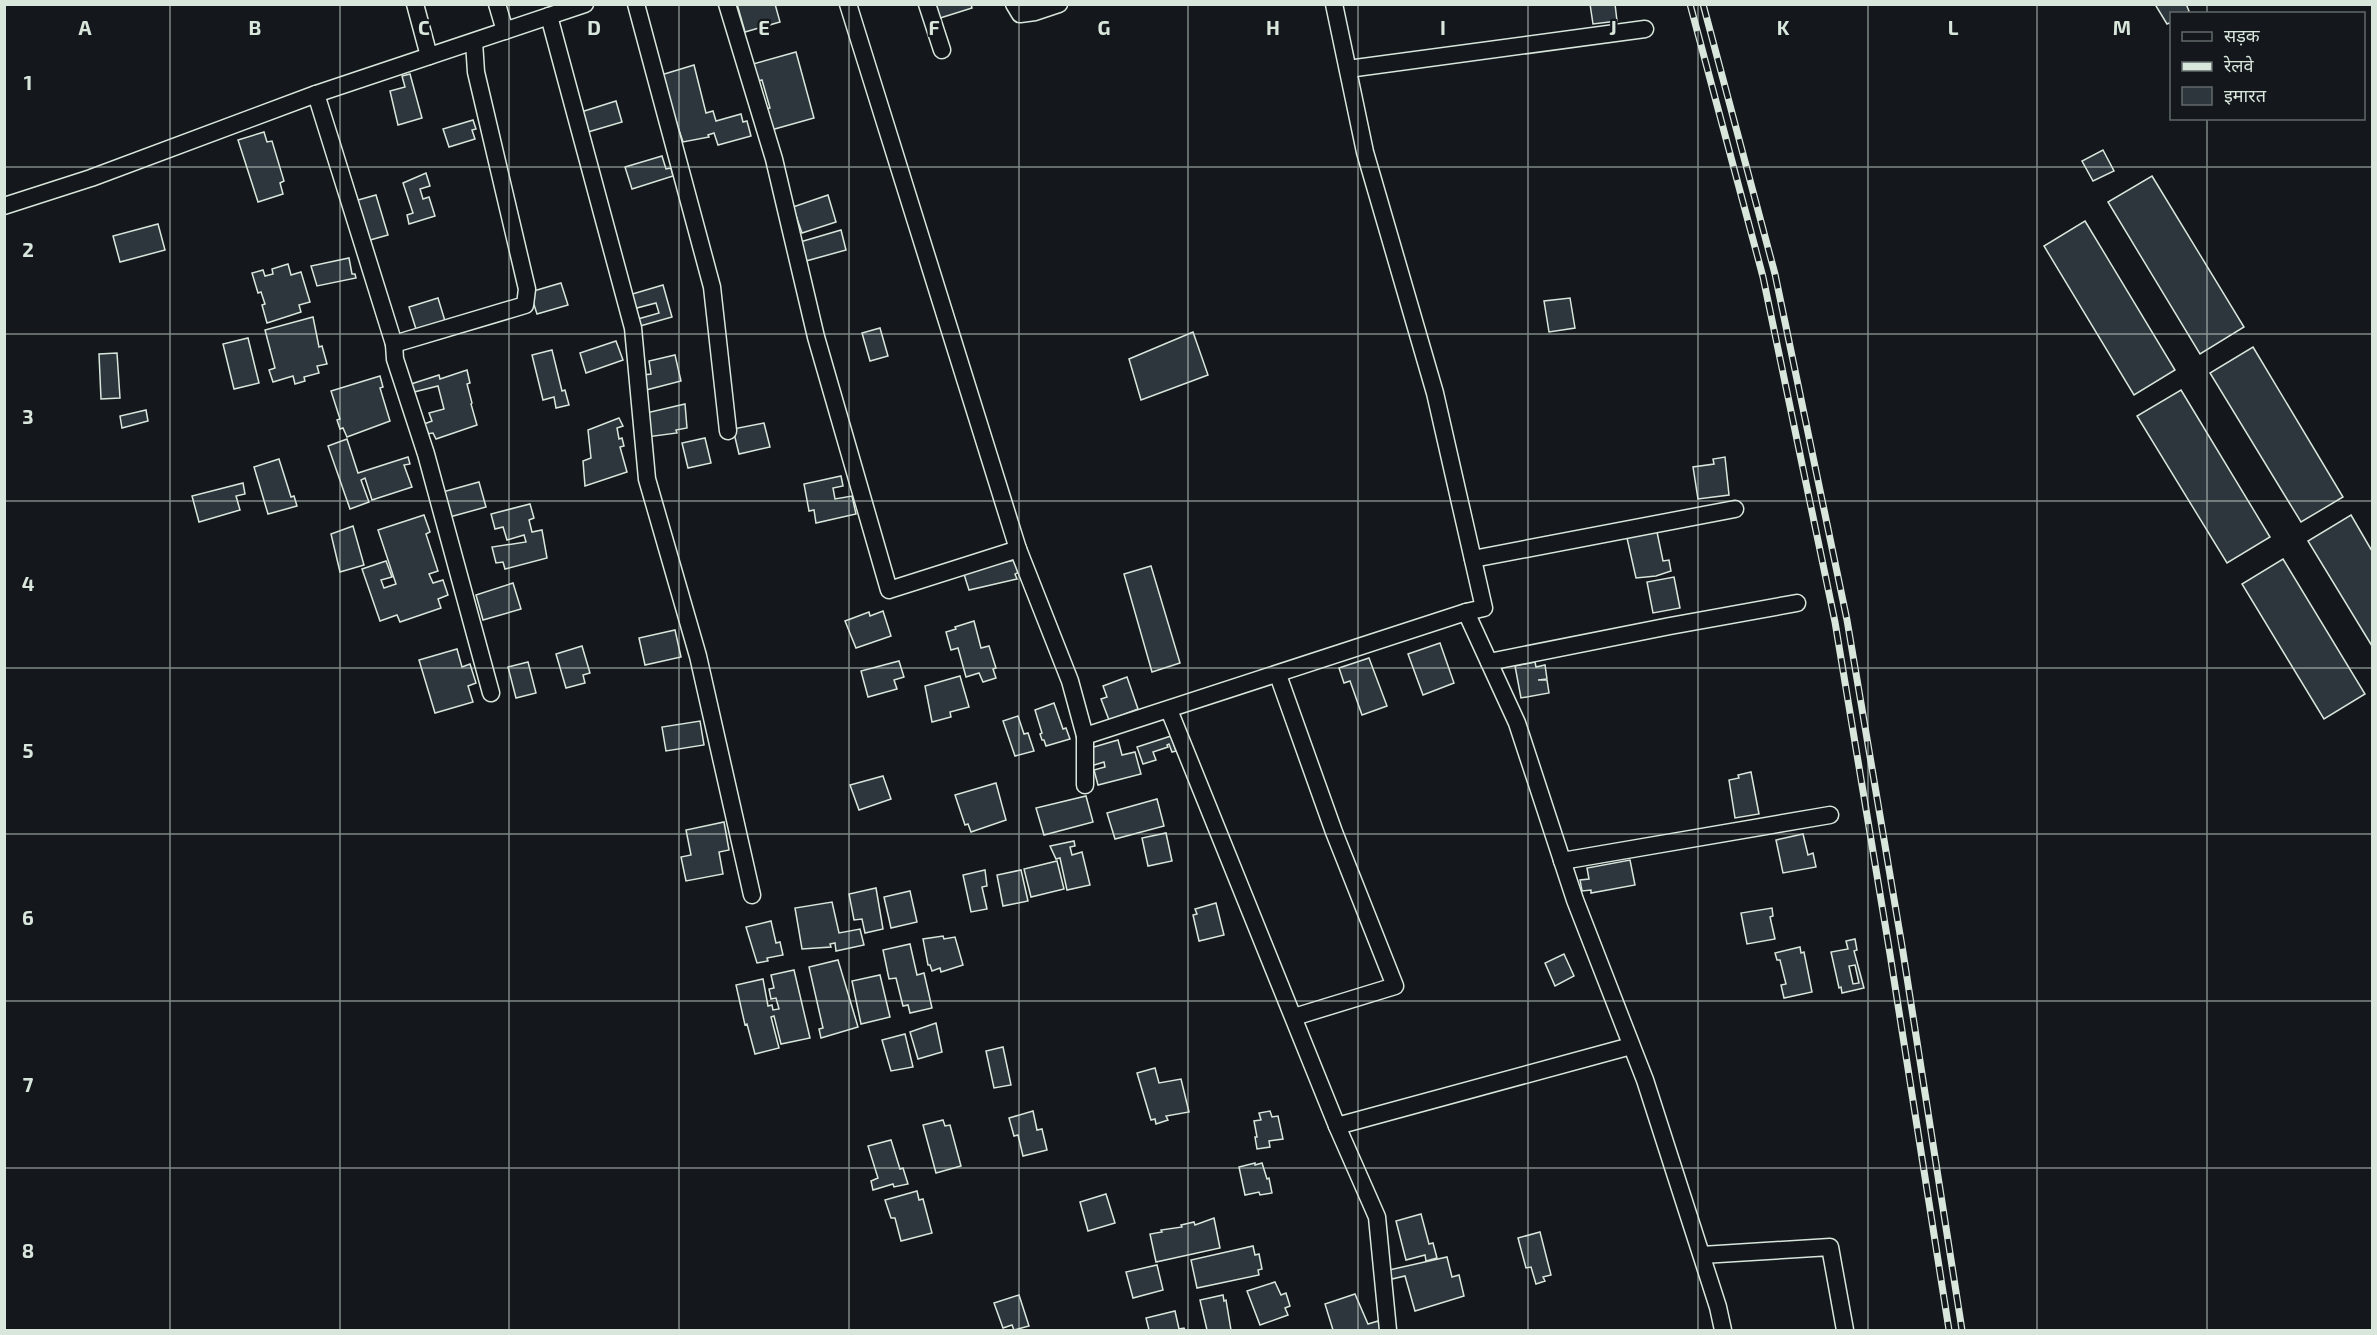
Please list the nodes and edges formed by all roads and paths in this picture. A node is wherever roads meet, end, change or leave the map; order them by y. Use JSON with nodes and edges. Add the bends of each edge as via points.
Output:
{"nodes":[{"id":1,"x":415,"y":4,"type":"edge"},
{"id":2,"x":497,"y":4,"type":"edge"},
{"id":3,"x":585,"y":4,"type":"edge"},
{"id":4,"x":636,"y":4,"type":"edge"},
{"id":5,"x":727,"y":4,"type":"edge"},
{"id":6,"x":848,"y":4,"type":"edge"},
{"id":7,"x":927,"y":4,"type":"edge"},
{"id":8,"x":1014,"y":4,"type":"edge"},
{"id":9,"x":1059,"y":4,"type":"edge"},
{"id":10,"x":1334,"y":4,"type":"edge"},
{"id":11,"x":549,"y":16,"type":"junction"},
{"id":12,"x":1645,"y":29,"type":"dead end"},
{"id":13,"x":505,"y":31,"type":"junction"},
{"id":14,"x":474,"y":42,"type":"junction"},
{"id":15,"x":942,"y":50,"type":"dead end"},
{"id":16,"x":429,"y":56,"type":"junction"},
{"id":17,"x":1348,"y":69,"type":"junction"},
{"id":18,"x":316,"y":94,"type":"junction"},
{"id":19,"x":4,"y":206,"type":"edge"},
{"id":20,"x":394,"y":344,"type":"junction"},
{"id":21,"x":728,"y":431,"type":"dead end"},
{"id":22,"x":1735,"y":509,"type":"dead end"},
{"id":23,"x":1018,"y":549,"type":"junction"},
{"id":24,"x":1473,"y":559,"type":"junction"},
{"id":25,"x":1797,"y":603,"type":"dead end"},
{"id":26,"x":1466,"y":612,"type":"junction"},
{"id":27,"x":1489,"y":662,"type":"junction"},
{"id":28,"x":1278,"y":675,"type":"junction"},
{"id":29,"x":491,"y":693,"type":"dead end"},
{"id":30,"x":1169,"y":710,"type":"junction"},
{"id":31,"x":1085,"y":736,"type":"junction"},
{"id":32,"x":1084,"y":785,"type":"dead end"},
{"id":33,"x":1830,"y":815,"type":"dead end"},
{"id":34,"x":1562,"y":861,"type":"junction"},
{"id":35,"x":752,"y":895,"type":"dead end"},
{"id":36,"x":1294,"y":1017,"type":"junction"},
{"id":37,"x":1631,"y":1046,"type":"junction"},
{"id":38,"x":1337,"y":1126,"type":"junction"},
{"id":39,"x":1702,"y":1256,"type":"junction"},
{"id":40,"x":1388,"y":1330,"type":"edge"},
{"id":41,"x":1723,"y":1330,"type":"edge"},
{"id":42,"x":1845,"y":1330,"type":"edge"}],
"edges":[{"from":1,"to":16,"type":"street"},
{"from":2,"to":13,"type":"street"},
{"from":3,"to":11,"type":"street"},
{"from":4,"to":21,"type":"street","via":[[712,287]]},
{"from":5,"to":23,"type":"street","via":[[774,159],[816,337],[889,590]]},
{"from":6,"to":23,"type":"street"},
{"from":7,"to":15,"type":"street"},
{"from":8,"to":9,"type":"street","via":[[1020,14]]},
{"from":10,"to":17,"type":"street"},
{"from":11,"to":13,"type":"street"},
{"from":11,"to":35,"type":"street","via":[[633,328],[647,479],[698,656]]},
{"from":12,"to":17,"type":"street"},
{"from":13,"to":14,"type":"street"},
{"from":14,"to":16,"type":"street"},
{"from":14,"to":20,"type":"street","via":[[476,72],[527,289],[525,305]]},
{"from":16,"to":18,"type":"street"},
{"from":17,"to":24,"type":"street","via":[[1365,152],[1435,393]]},
{"from":18,"to":19,"type":"street","via":[[91,178]]},
{"from":18,"to":20,"type":"street"},
{"from":20,"to":29,"type":"street","via":[[395,359],[426,454]]},
{"from":22,"to":24,"type":"street"},
{"from":23,"to":31,"type":"street","via":[[1070,681]]},
{"from":24,"to":26,"type":"street","via":[[1484,608]]},
{"from":25,"to":27,"type":"street"},
{"from":26,"to":27,"type":"street"},
{"from":26,"to":28,"type":"street"},
{"from":27,"to":34,"type":"street","via":[[1517,723]]},
{"from":28,"to":30,"type":"street"},
{"from":28,"to":36,"type":"street","via":[[1395,986]]},
{"from":30,"to":31,"type":"street"},
{"from":30,"to":36,"type":"street"},
{"from":31,"to":32,"type":"street"},
{"from":33,"to":34,"type":"street"},
{"from":34,"to":37,"type":"street"},
{"from":36,"to":38,"type":"street"},
{"from":37,"to":38,"type":"street"},
{"from":37,"to":39,"type":"street"},
{"from":38,"to":40,"type":"street","via":[[1377,1217]]},
{"from":39,"to":41,"type":"street"},
{"from":39,"to":42,"type":"street","via":[[1830,1247]]}]}
